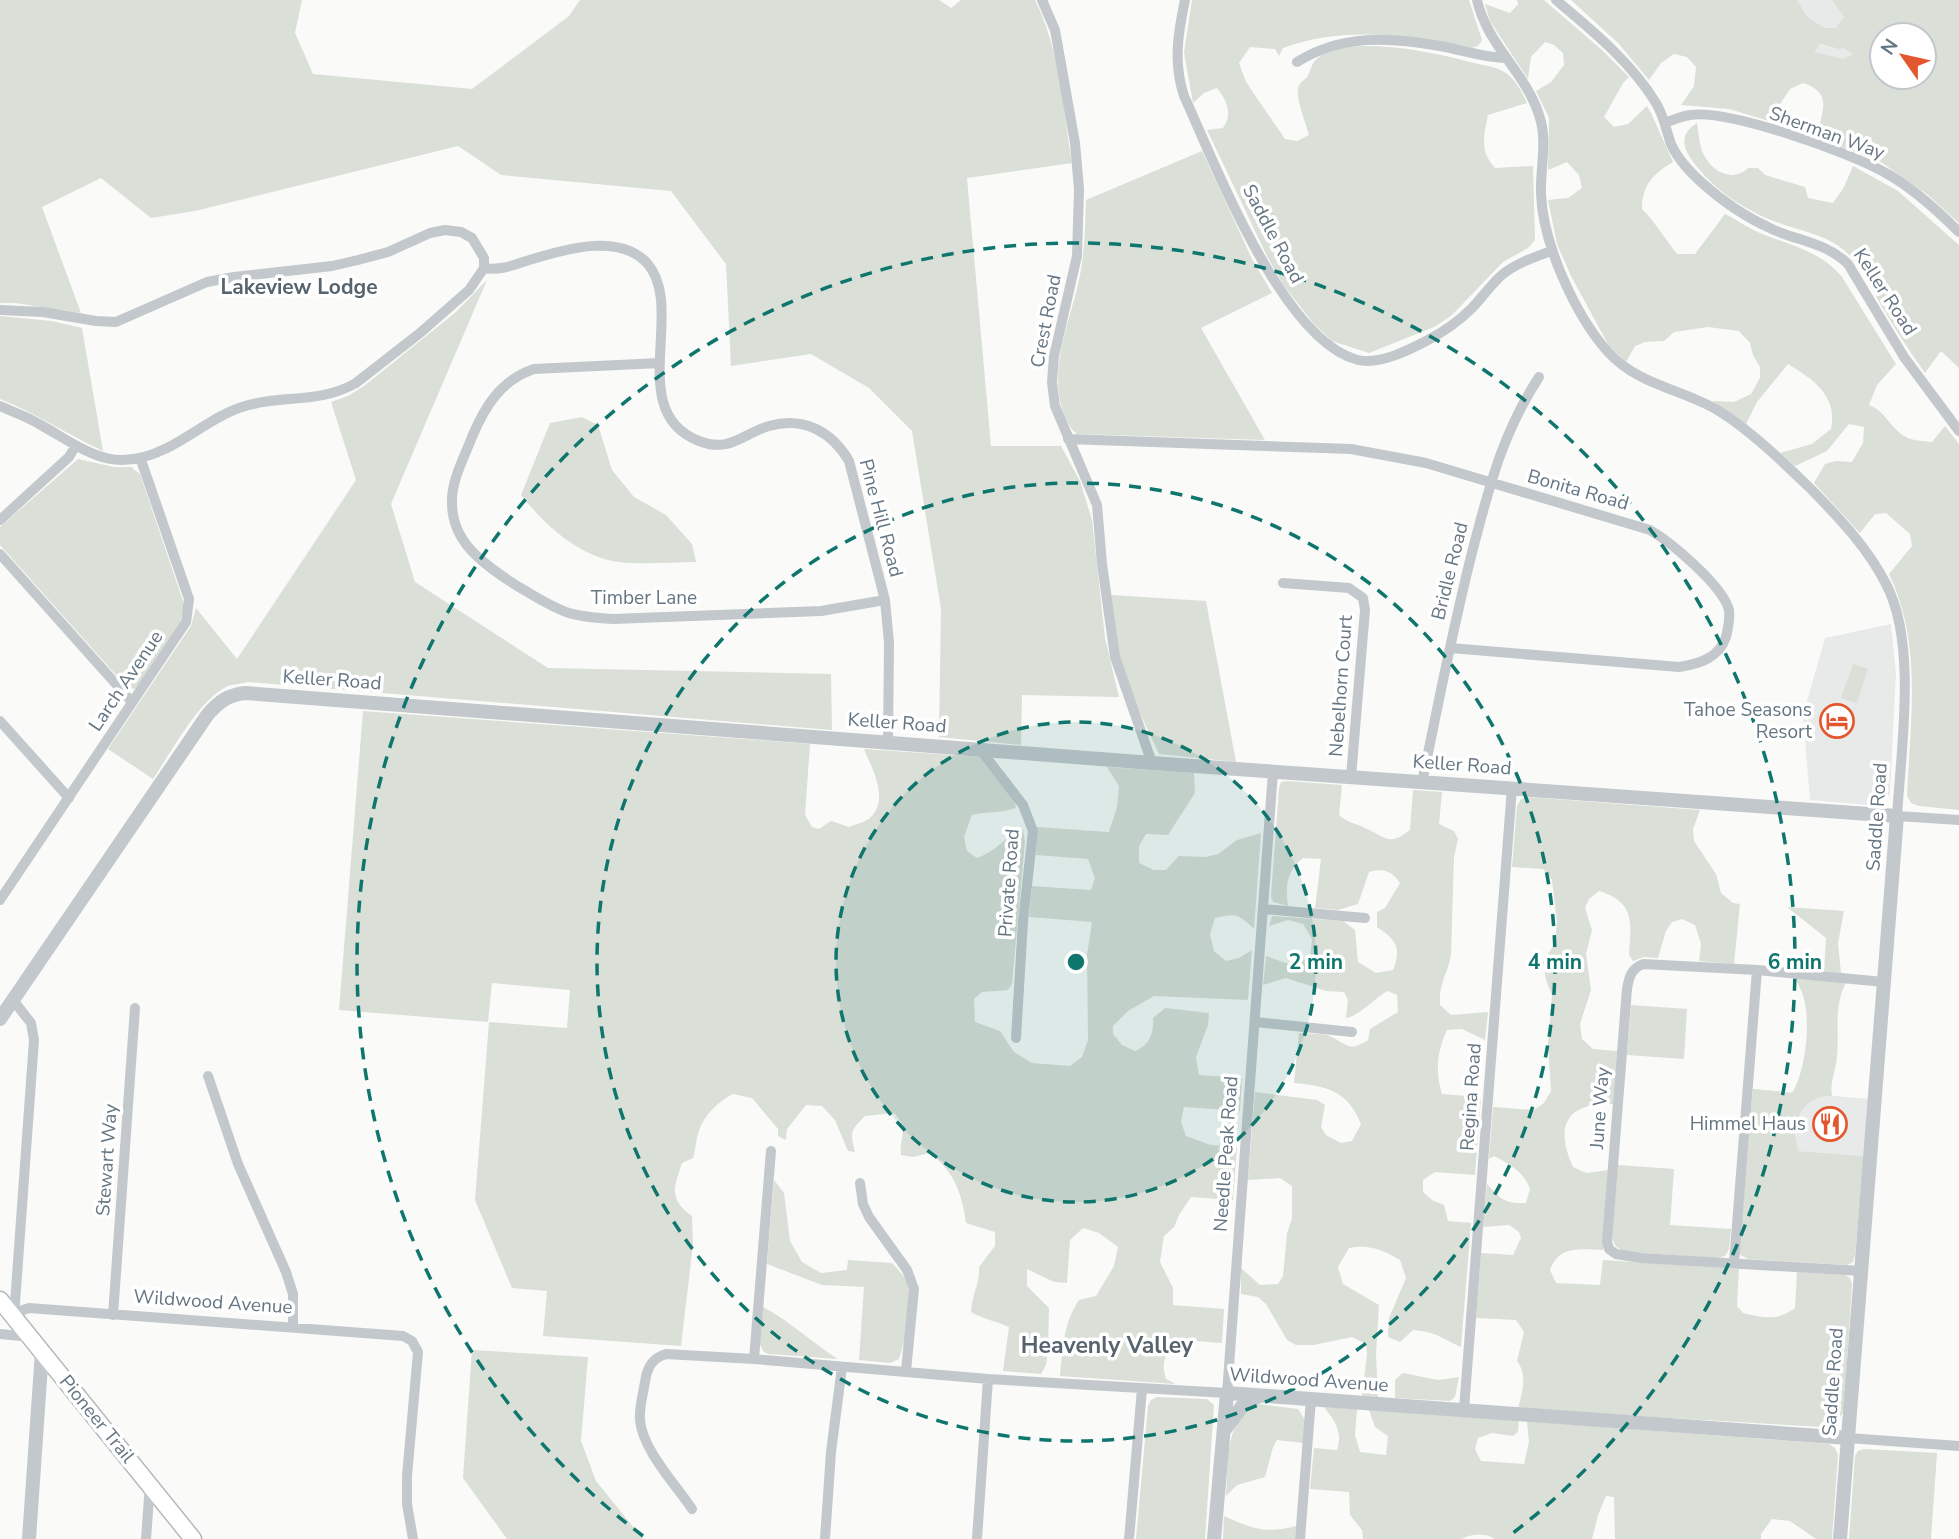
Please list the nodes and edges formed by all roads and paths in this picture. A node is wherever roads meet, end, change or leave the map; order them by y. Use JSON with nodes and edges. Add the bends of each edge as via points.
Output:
{"nodes":[{"id":1,"x":1042,"y":0,"type":"edge"},
{"id":2,"x":1185,"y":0,"type":"edge"},
{"id":3,"x":1477,"y":0,"type":"edge"},
{"id":4,"x":1556,"y":0,"type":"edge"},
{"id":5,"x":1505,"y":58,"type":"junction"},
{"id":6,"x":1297,"y":62,"type":"dead end"},
{"id":7,"x":1664,"y":123,"type":"junction"},
{"id":8,"x":1959,"y":232,"type":"edge"},
{"id":9,"x":1551,"y":251,"type":"junction"},
{"id":10,"x":484,"y":268,"type":"junction"},
{"id":11,"x":0,"y":310,"type":"edge"},
{"id":12,"x":660,"y":363,"type":"junction"},
{"id":13,"x":1539,"y":377,"type":"dead end"},
{"id":14,"x":0,"y":406,"type":"edge"},
{"id":15,"x":1959,"y":431,"type":"edge"},
{"id":16,"x":1068,"y":439,"type":"junction"},
{"id":17,"x":75,"y":447,"type":"junction"},
{"id":18,"x":141,"y":460,"type":"junction"},
{"id":19,"x":1491,"y":482,"type":"junction"},
{"id":20,"x":0,"y":520,"type":"edge"},
{"id":21,"x":0,"y":554,"type":"edge"},
{"id":22,"x":1283,"y":583,"type":"dead end"},
{"id":23,"x":885,"y":600,"type":"junction"},
{"id":24,"x":1450,"y":648,"type":"junction"},
{"id":25,"x":132,"y":702,"type":"junction"},
{"id":26,"x":0,"y":721,"type":"edge"},
{"id":27,"x":888,"y":743,"type":"junction"},
{"id":28,"x":979,"y":748,"type":"junction"},
{"id":29,"x":1152,"y":763,"type":"junction"},
{"id":30,"x":1273,"y":772,"type":"junction"},
{"id":31,"x":1351,"y":777,"type":"junction"},
{"id":32,"x":1422,"y":782,"type":"junction"},
{"id":33,"x":1512,"y":788,"type":"junction"},
{"id":34,"x":69,"y":798,"type":"junction"},
{"id":35,"x":1897,"y":816,"type":"junction"},
{"id":36,"x":1959,"y":820,"type":"edge"},
{"id":37,"x":0,"y":900,"type":"edge"},
{"id":38,"x":1264,"y":909,"type":"junction"},
{"id":39,"x":1364,"y":918,"type":"dead end"},
{"id":40,"x":1757,"y":970,"type":"junction"},
{"id":41,"x":1884,"y":982,"type":"junction"},
{"id":42,"x":13,"y":1000,"type":"junction"},
{"id":43,"x":135,"y":1008,"type":"dead end"},
{"id":44,"x":0,"y":1018,"type":"edge"},
{"id":45,"x":1255,"y":1022,"type":"junction"},
{"id":46,"x":1352,"y":1032,"type":"dead end"},
{"id":47,"x":1016,"y":1038,"type":"dead end"},
{"id":48,"x":208,"y":1076,"type":"dead end"},
{"id":49,"x":771,"y":1151,"type":"dead end"},
{"id":50,"x":860,"y":1183,"type":"dead end"},
{"id":51,"x":1734,"y":1264,"type":"junction"},
{"id":52,"x":1861,"y":1270,"type":"junction"},
{"id":53,"x":0,"y":1300,"type":"edge"},
{"id":54,"x":113,"y":1315,"type":"junction"},
{"id":55,"x":14,"y":1317,"type":"junction"},
{"id":56,"x":293,"y":1327,"type":"junction"},
{"id":57,"x":0,"y":1334,"type":"edge"},
{"id":58,"x":31,"y":1337,"type":"junction"},
{"id":59,"x":42,"y":1351,"type":"junction"},
{"id":60,"x":754,"y":1359,"type":"junction"},
{"id":61,"x":842,"y":1367,"type":"junction"},
{"id":62,"x":906,"y":1371,"type":"junction"},
{"id":63,"x":988,"y":1379,"type":"junction"},
{"id":64,"x":1142,"y":1389,"type":"junction"},
{"id":65,"x":1227,"y":1394,"type":"junction"},
{"id":66,"x":1259,"y":1396,"type":"junction"},
{"id":67,"x":1311,"y":1399,"type":"junction"},
{"id":68,"x":1464,"y":1409,"type":"junction"},
{"id":69,"x":1224,"y":1433,"type":"junction"},
{"id":70,"x":1848,"y":1438,"type":"junction"},
{"id":71,"x":1959,"y":1446,"type":"edge"},
{"id":72,"x":150,"y":1484,"type":"junction"},
{"id":73,"x":692,"y":1509,"type":"dead end"},
{"id":74,"x":29,"y":1539,"type":"edge"},
{"id":75,"x":146,"y":1539,"type":"edge"},
{"id":76,"x":193,"y":1539,"type":"edge"},
{"id":77,"x":413,"y":1539,"type":"edge"},
{"id":78,"x":825,"y":1539,"type":"edge"},
{"id":79,"x":977,"y":1539,"type":"edge"},
{"id":80,"x":1129,"y":1539,"type":"edge"},
{"id":81,"x":1214,"y":1539,"type":"edge"},
{"id":82,"x":1300,"y":1539,"type":"edge"},
{"id":83,"x":1840,"y":1539,"type":"edge"}],
"edges":[{"from":1,"to":16,"type":"street","name":"Crest Road","via":[[1055,30],[1079,189],[1077,256],[1052,382],[1055,406]]},
{"from":2,"to":9,"type":"street","name":"Saddle Road","via":[[1177,48],[1177,76],[1184,96],[1261,260],[1282,294],[1319,337],[1339,352],[1373,361],[1429,340],[1470,310],[1504,273]]},
{"from":3,"to":5,"type":"street","name":"Saddle Road","via":[[1485,25]]},
{"from":4,"to":7,"type":"street","name":"Keller Road","via":[[1631,69],[1658,106]]},
{"from":5,"to":6,"type":"street","via":[[1384,40],[1331,45]]},
{"from":5,"to":9,"type":"street","name":"Saddle Road","via":[[1540,116],[1541,195]]},
{"from":7,"to":8,"type":"street","name":"Sherman Way","via":[[1690,114],[1735,119],[1858,160],[1907,187]]},
{"from":7,"to":15,"type":"street","name":"Keller Road","via":[[1684,164],[1727,205],[1773,230],[1838,253],[1904,357]]},
{"from":9,"to":35,"type":"street","name":"Saddle Road","via":[[1586,321],[1609,353],[1639,377],[1729,418],[1815,494],[1872,560],[1888,587],[1903,646]]},
{"from":10,"to":11,"type":"street","via":[[484,258],[472,238],[445,230],[388,252],[332,266],[207,282],[116,322]]},
{"from":10,"to":12,"type":"street","name":"Pine Hill Road","via":[[502,269],[588,247],[630,251],[656,276]]},
{"from":10,"to":18,"type":"street","via":[[455,304],[340,392],[242,407]]},
{"from":12,"to":23,"type":"street","name":"Pine Hill Road","via":[[662,402],[668,416],[697,441],[730,444],[768,426],[788,424],[821,430],[839,444],[849,461]]},
{"from":12,"to":23,"type":"street","name":"Timber Lane","via":[[534,369],[505,384],[480,418],[454,483],[454,521],[473,554],[542,602],[589,617],[821,611]]},
{"from":13,"to":19,"type":"street","name":"Bridle Road","via":[[1516,413]]},
{"from":14,"to":17,"type":"street","via":[[32,419]]},
{"from":16,"to":19,"type":"street","name":"Bonita Road","via":[[1352,449]]},
{"from":16,"to":29,"type":"street","name":"Crest Road","via":[[1097,505],[1115,657]]},
{"from":17,"to":18,"type":"street","via":[[105,458]]},
{"from":17,"to":20,"type":"street"},
{"from":18,"to":25,"type":"street","name":"Larch Avenue","via":[[185,585],[189,611]]},
{"from":19,"to":24,"type":"street","name":"Bridle Road"},
{"from":19,"to":24,"type":"street","name":"Bonita Road","via":[[1618,519],[1668,540],[1720,594],[1729,609],[1729,626],[1723,644],[1711,658],[1679,667]]},
{"from":21,"to":25,"type":"street"},
{"from":22,"to":31,"type":"street","name":"Nebelhorn Court","via":[[1349,588],[1363,598]]},
{"from":23,"to":27,"type":"street","name":"Pine Hill Road"},
{"from":24,"to":32,"type":"street","name":"Bridle Road"},
{"from":25,"to":34,"type":"street","name":"Larch Avenue"},
{"from":26,"to":34,"type":"street"},
{"from":27,"to":28,"type":"street","name":"Keller Road"},
{"from":27,"to":42,"type":"street","name":"Keller Road","via":[[233,694],[208,714]]},
{"from":28,"to":29,"type":"street","name":"Keller Road"},
{"from":28,"to":47,"type":"street","name":"Private Road","via":[[1023,805],[1032,831]]},
{"from":29,"to":30,"type":"street","name":"Keller Road"},
{"from":30,"to":31,"type":"street","name":"Keller Road"},
{"from":30,"to":38,"type":"street","name":"Needle Peak Road"},
{"from":31,"to":32,"type":"street","name":"Keller Road"},
{"from":32,"to":33,"type":"street","name":"Keller Road"},
{"from":33,"to":35,"type":"street","name":"Keller Road"},
{"from":33,"to":68,"type":"street","name":"Regina Road"},
{"from":34,"to":37,"type":"street","name":"Larch Avenue"},
{"from":35,"to":36,"type":"street","name":"Keller Road"},
{"from":35,"to":41,"type":"street","name":"Saddle Road"},
{"from":38,"to":39,"type":"street"},
{"from":38,"to":45,"type":"street","name":"Needle Peak Road"},
{"from":40,"to":41,"type":"street","name":"June Way"},
{"from":40,"to":51,"type":"street"},
{"from":40,"to":51,"type":"street","name":"June Way","via":[[1643,964],[1629,976],[1625,1015],[1609,1249],[1641,1258]]},
{"from":41,"to":52,"type":"street","name":"Saddle Road"},
{"from":42,"to":44,"type":"street","name":"Keller Road"},
{"from":42,"to":55,"type":"street","via":[[31,1023],[34,1040]]},
{"from":43,"to":54,"type":"street","name":"Stewart Way"},
{"from":45,"to":46,"type":"street"},
{"from":45,"to":65,"type":"street","name":"Needle Peak Road"},
{"from":48,"to":56,"type":"street","via":[[238,1164],[286,1272],[293,1294]]},
{"from":49,"to":60,"type":"street"},
{"from":50,"to":62,"type":"street","via":[[869,1217],[907,1270],[914,1289]]},
{"from":51,"to":52,"type":"street","name":"June Way"},
{"from":52,"to":70,"type":"street","name":"Saddle Road"},
{"from":53,"to":55,"type":"main road","name":"Pioneer Trail"},
{"from":54,"to":55,"type":"street","name":"Wildwood Avenue","via":[[29,1308]]},
{"from":54,"to":56,"type":"street","name":"Wildwood Avenue"},
{"from":55,"to":58,"type":"main road","name":"Pioneer Trail"},
{"from":56,"to":77,"type":"street","name":"Wildwood Avenue","via":[[391,1334],[412,1341],[418,1352],[407,1476]]},
{"from":57,"to":58,"type":"street"},
{"from":58,"to":59,"type":"main road","name":"Pioneer Trail"},
{"from":59,"to":72,"type":"main road","name":"Pioneer Trail"},
{"from":59,"to":74,"type":"street"},
{"from":60,"to":61,"type":"street","name":"Wildwood Avenue"},
{"from":60,"to":73,"type":"street","name":"Wildwood Avenue","via":[[684,1354],[657,1357],[650,1364],[640,1421],[656,1457]]},
{"from":61,"to":62,"type":"street","name":"Wildwood Avenue"},
{"from":61,"to":78,"type":"street"},
{"from":62,"to":63,"type":"street","name":"Wildwood Avenue"},
{"from":63,"to":64,"type":"street","name":"Wildwood Avenue"},
{"from":63,"to":79,"type":"street"},
{"from":64,"to":65,"type":"street","name":"Wildwood Avenue"},
{"from":64,"to":80,"type":"street"},
{"from":65,"to":66,"type":"street","name":"Wildwood Avenue"},
{"from":65,"to":69,"type":"street","name":"Needle Peak Road"},
{"from":66,"to":67,"type":"street","name":"Wildwood Avenue"},
{"from":66,"to":69,"type":"street","via":[[1242,1405]]},
{"from":67,"to":68,"type":"street","name":"Wildwood Avenue"},
{"from":67,"to":82,"type":"street"},
{"from":68,"to":70,"type":"street","name":"Wildwood Avenue"},
{"from":69,"to":81,"type":"street","name":"Needle Peak Road"},
{"from":70,"to":71,"type":"street","name":"Wildwood Avenue"},
{"from":70,"to":83,"type":"street","name":"Saddle Road"},
{"from":72,"to":75,"type":"street"},
{"from":72,"to":76,"type":"main road","name":"Pioneer Trail"}]}
